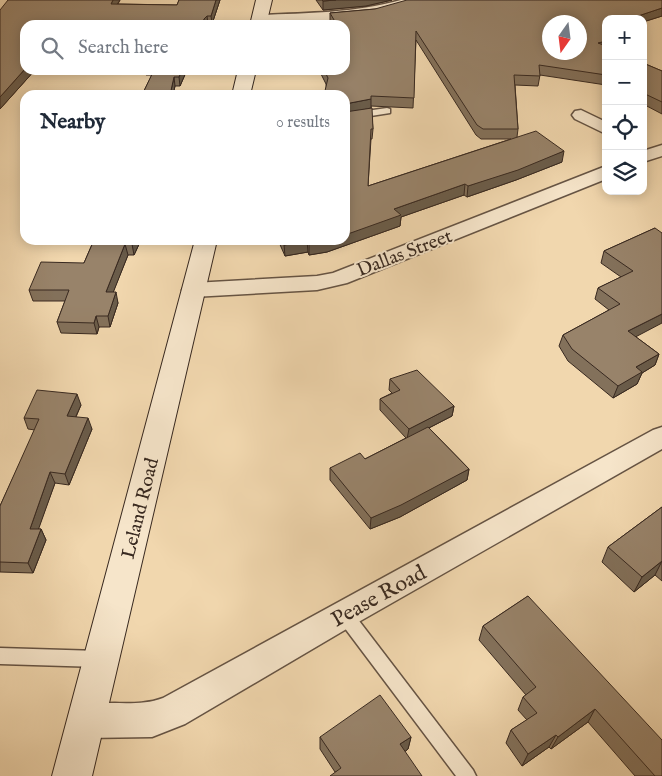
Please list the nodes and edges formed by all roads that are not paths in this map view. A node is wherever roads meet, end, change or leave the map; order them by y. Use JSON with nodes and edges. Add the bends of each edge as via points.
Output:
{"nodes":[{"id":1,"x":264,"y":0,"type":"edge"},
{"id":2,"x":416,"y":0,"type":"edge"},
{"id":3,"x":259,"y":20,"type":"edge"},
{"id":4,"x":288,"y":20,"type":"edge"},
{"id":5,"x":246,"y":75,"type":"edge"},
{"id":6,"x":242,"y":90,"type":"edge"},
{"id":7,"x":387,"y":111,"type":"edge"},
{"id":8,"x":581,"y":115,"type":"dead end"},
{"id":9,"x":350,"y":116,"type":"edge"},
{"id":10,"x":602,"y":127,"type":"edge"},
{"id":11,"x":602,"y":174,"type":"edge"},
{"id":12,"x":205,"y":245,"type":"edge"},
{"id":13,"x":193,"y":290,"type":"junction"},
{"id":14,"x":661,"y":438,"type":"edge"},
{"id":15,"x":344,"y":614,"type":"junction"},
{"id":16,"x":0,"y":656,"type":"edge"},
{"id":17,"x":101,"y":659,"type":"junction"},
{"id":18,"x":86,"y":721,"type":"junction"},
{"id":19,"x":72,"y":776,"type":"edge"},
{"id":20,"x":467,"y":776,"type":"edge"}],
"edges":[{"from":1,"to":3,"type":"main road"},
{"from":2,"to":4,"type":"street","via":[[374,12]]},
{"from":5,"to":6,"type":"main road"},
{"from":7,"to":9,"type":"lane"},
{"from":8,"to":10,"type":"street"},
{"from":11,"to":13,"type":"street","name":"Dallas Street","via":[[339,278],[317,283]]},
{"from":12,"to":13,"type":"main road","name":"Leland Road"},
{"from":13,"to":17,"type":"main road","name":"Leland Road"},
{"from":14,"to":15,"type":"street","name":"Pease Road"},
{"from":15,"to":18,"type":"street","name":"Pease Road","via":[[173,712],[152,720]]},
{"from":15,"to":20,"type":"lane"},
{"from":16,"to":17,"type":"lane"},
{"from":17,"to":18,"type":"main road","name":"Leland Road"},
{"from":18,"to":19,"type":"main road","name":"Leland Road"}]}
